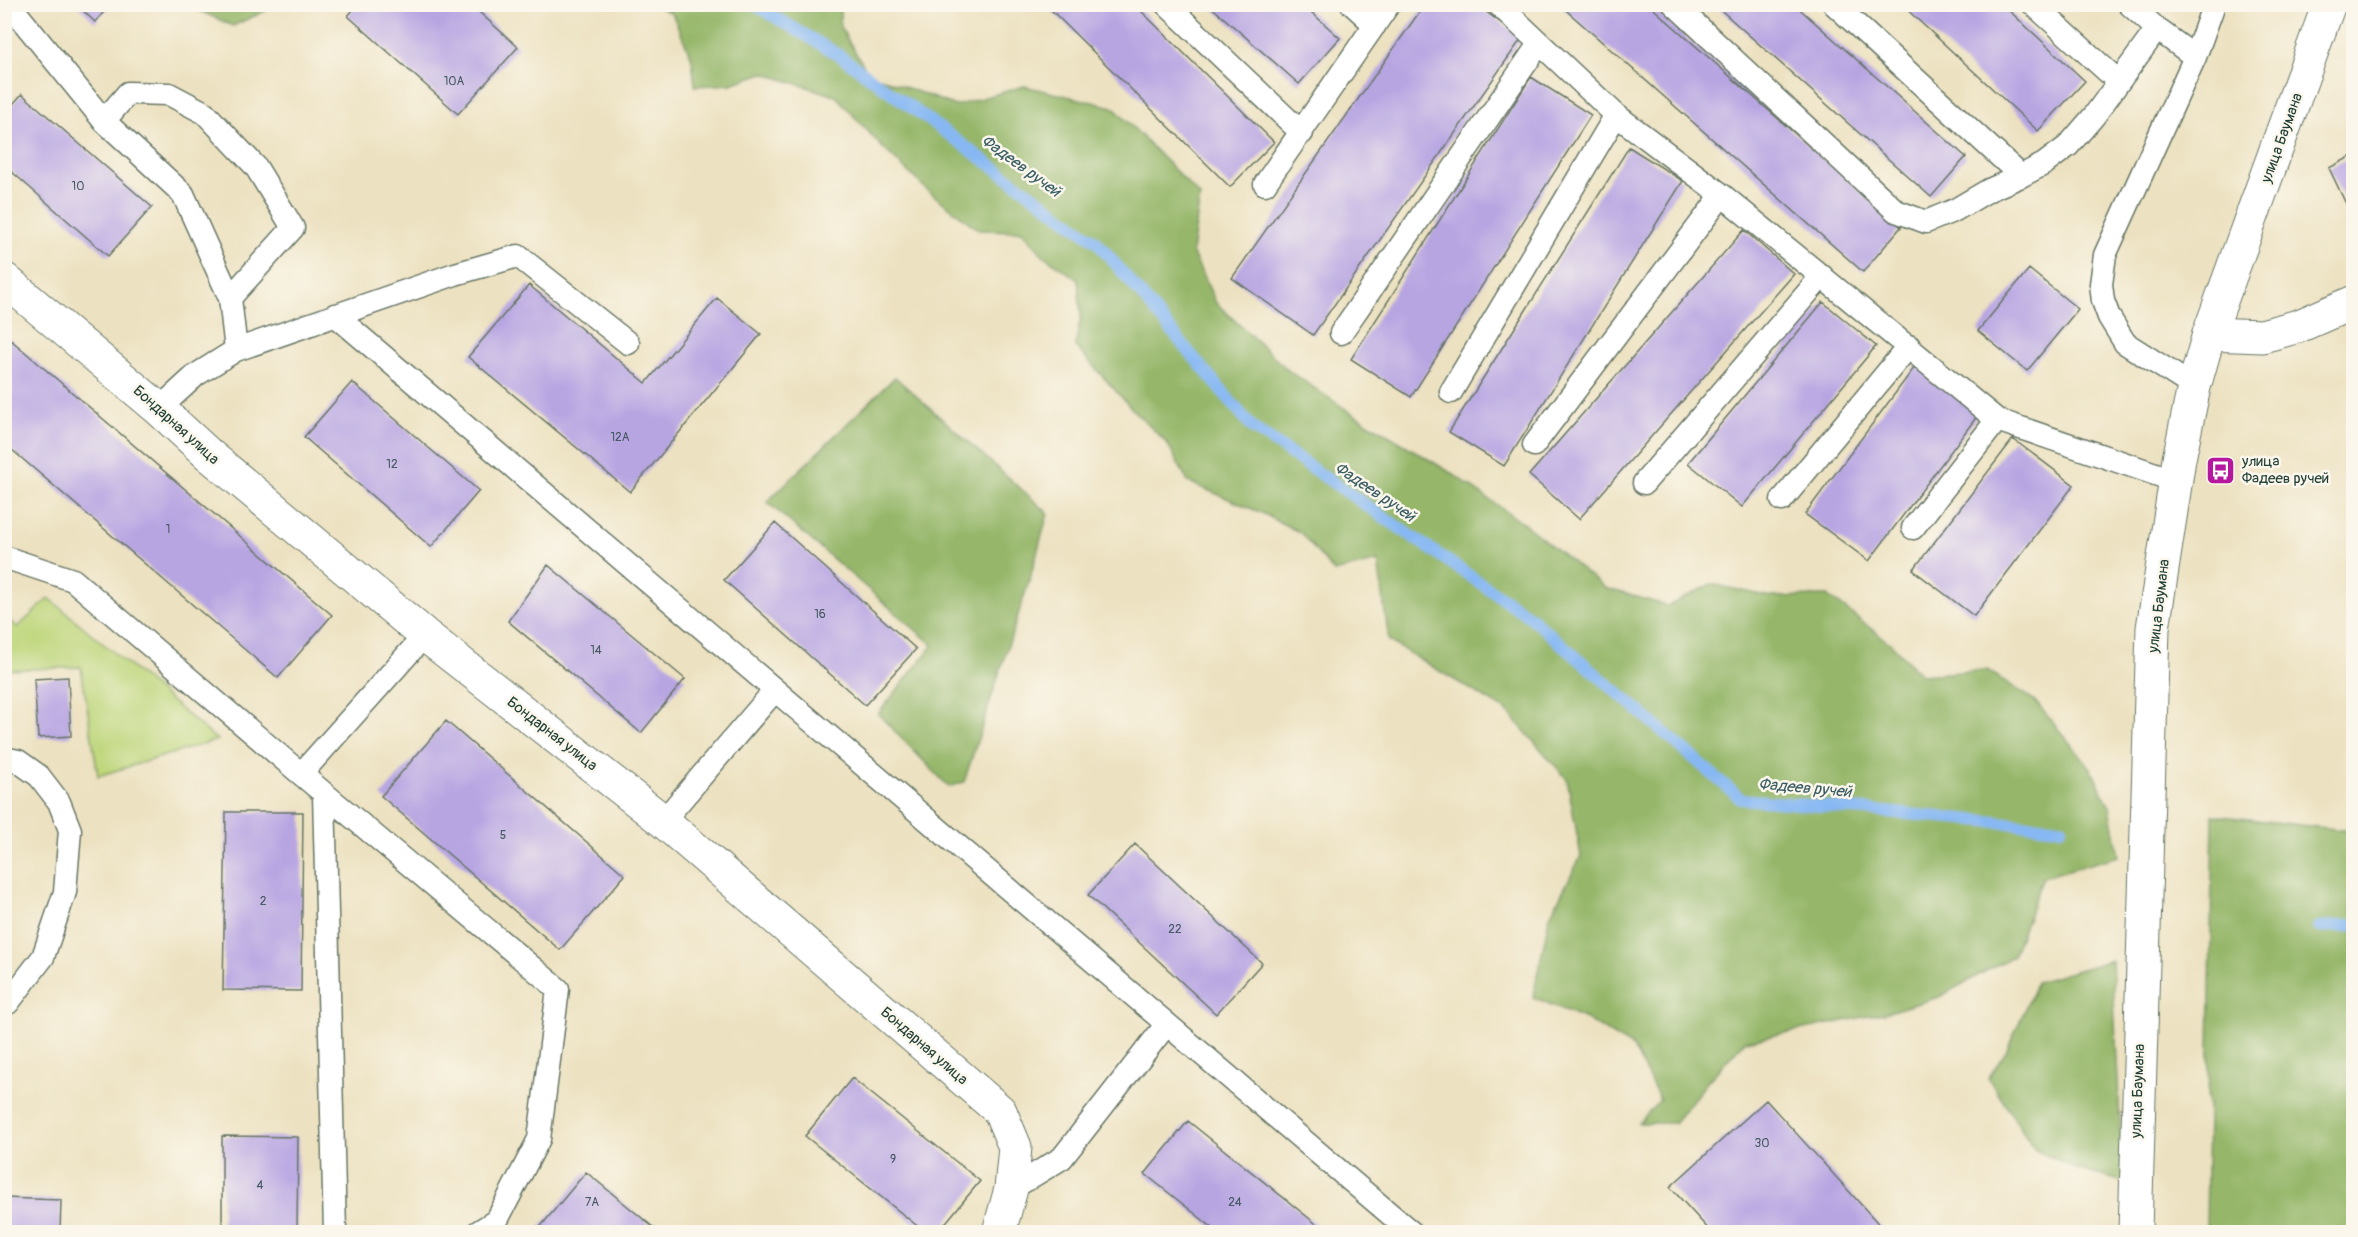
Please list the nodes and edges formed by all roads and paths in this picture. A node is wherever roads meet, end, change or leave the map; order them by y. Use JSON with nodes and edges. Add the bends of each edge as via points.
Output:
{"nodes":[{"id":1,"x":9,"y":4,"type":"edge"},
{"id":2,"x":1166,"y":4,"type":"edge"},
{"id":3,"x":1352,"y":4,"type":"edge"},
{"id":4,"x":1389,"y":4,"type":"edge"},
{"id":5,"x":1498,"y":4,"type":"edge"},
{"id":6,"x":1674,"y":4,"type":"edge"},
{"id":7,"x":1834,"y":4,"type":"edge"},
{"id":8,"x":2033,"y":4,"type":"edge"},
{"id":9,"x":2129,"y":4,"type":"edge"},
{"id":10,"x":2214,"y":4,"type":"edge"},
{"id":11,"x":2330,"y":4,"type":"edge"},
{"id":12,"x":1375,"y":25,"type":"junction"},
{"id":13,"x":2157,"y":29,"type":"junction"},
{"id":14,"x":1539,"y":44,"type":"junction"},
{"id":15,"x":2195,"y":57,"type":"junction"},
{"id":16,"x":2118,"y":81,"type":"junction"},
{"id":17,"x":1616,"y":115,"type":"junction"},
{"id":18,"x":104,"y":121,"type":"junction"},
{"id":19,"x":1302,"y":133,"type":"junction"},
{"id":20,"x":2021,"y":176,"type":"junction"},
{"id":21,"x":1265,"y":184,"type":"dead end"},
{"id":22,"x":1722,"y":195,"type":"junction"},
{"id":23,"x":1822,"y":276,"type":"junction"},
{"id":24,"x":4,"y":279,"type":"edge"},
{"id":25,"x":230,"y":298,"type":"junction"},
{"id":26,"x":2354,"y":302,"type":"edge"},
{"id":27,"x":335,"y":315,"type":"junction"},
{"id":28,"x":1341,"y":333,"type":"dead end"},
{"id":29,"x":2209,"y":334,"type":"junction"},
{"id":30,"x":628,"y":343,"type":"dead end"},
{"id":31,"x":1909,"y":346,"type":"junction"},
{"id":32,"x":236,"y":350,"type":"junction"},
{"id":33,"x":2194,"y":387,"type":"junction"},
{"id":34,"x":1451,"y":392,"type":"dead end"},
{"id":35,"x":159,"y":409,"type":"junction"},
{"id":36,"x":1997,"y":420,"type":"junction"},
{"id":37,"x":1534,"y":445,"type":"dead end"},
{"id":38,"x":2176,"y":481,"type":"junction"},
{"id":39,"x":1644,"y":483,"type":"dead end"},
{"id":40,"x":1782,"y":500,"type":"dead end"},
{"id":41,"x":1913,"y":528,"type":"dead end"},
{"id":42,"x":4,"y":557,"type":"edge"},
{"id":43,"x":425,"y":635,"type":"junction"},
{"id":44,"x":775,"y":690,"type":"junction"},
{"id":45,"x":4,"y":758,"type":"edge"},
{"id":46,"x":301,"y":774,"type":"junction"},
{"id":47,"x":324,"y":794,"type":"junction"},
{"id":48,"x":663,"y":821,"type":"junction"},
{"id":49,"x":4,"y":1004,"type":"edge"},
{"id":50,"x":1166,"y":1025,"type":"junction"},
{"id":51,"x":1011,"y":1189,"type":"junction"},
{"id":52,"x":336,"y":1232,"type":"edge"},
{"id":53,"x":478,"y":1233,"type":"edge"},
{"id":54,"x":999,"y":1233,"type":"edge"},
{"id":55,"x":1411,"y":1233,"type":"edge"},
{"id":56,"x":2135,"y":1233,"type":"edge"}],
"edges":[{"from":1,"to":18,"type":"lane"},
{"from":2,"to":19,"type":"lane"},
{"from":3,"to":12,"type":"lane"},
{"from":4,"to":12,"type":"lane"},
{"from":5,"to":14,"type":"lane"},
{"from":6,"to":20,"type":"lane","via":[[1896,210],[1926,222]]},
{"from":7,"to":20,"type":"lane"},
{"from":8,"to":16,"type":"lane"},
{"from":9,"to":13,"type":"lane"},
{"from":10,"to":15,"type":"lane"},
{"from":11,"to":29,"type":"street","name":"улица Баумана"},
{"from":12,"to":19,"type":"lane"},
{"from":13,"to":15,"type":"lane"},
{"from":13,"to":16,"type":"lane"},
{"from":14,"to":17,"type":"lane"},
{"from":14,"to":28,"type":"lane"},
{"from":15,"to":33,"type":"lane","via":[[2105,255],[2101,284],[2109,317],[2125,343]]},
{"from":16,"to":20,"type":"lane","via":[[2068,146]]},
{"from":17,"to":22,"type":"lane"},
{"from":17,"to":34,"type":"lane"},
{"from":18,"to":25,"type":"lane","via":[[183,194]]},
{"from":18,"to":25,"type":"lane","via":[[128,93],[169,94],[205,112],[256,167],[293,228]]},
{"from":19,"to":21,"type":"lane"},
{"from":22,"to":23,"type":"lane"},
{"from":22,"to":37,"type":"lane"},
{"from":23,"to":31,"type":"lane"},
{"from":23,"to":39,"type":"lane"},
{"from":24,"to":35,"type":"street","name":"Бондарная улица"},
{"from":25,"to":32,"type":"lane"},
{"from":26,"to":29,"type":"street","via":[[2299,326],[2262,336]]},
{"from":27,"to":30,"type":"lane","via":[[518,256]]},
{"from":27,"to":32,"type":"lane"},
{"from":27,"to":44,"type":"lane"},
{"from":29,"to":33,"type":"street","name":"улица Баумана"},
{"from":31,"to":36,"type":"lane"},
{"from":31,"to":40,"type":"lane"},
{"from":32,"to":35,"type":"lane","via":[[196,375]]},
{"from":33,"to":38,"type":"street","name":"улица Баумана"},
{"from":35,"to":43,"type":"street","name":"Бондарная улица"},
{"from":36,"to":38,"type":"lane"},
{"from":36,"to":41,"type":"lane"},
{"from":38,"to":56,"type":"street","name":"улица Баумана","via":[[2153,628]]},
{"from":42,"to":46,"type":"lane","via":[[73,580]]},
{"from":43,"to":46,"type":"lane"},
{"from":43,"to":48,"type":"street","name":"Бондарная улица"},
{"from":44,"to":48,"type":"lane"},
{"from":44,"to":50,"type":"lane"},
{"from":45,"to":49,"type":"lane","via":[[18,761],[39,776],[59,802],[70,830],[65,892],[43,957]]},
{"from":46,"to":47,"type":"lane"},
{"from":47,"to":52,"type":"lane"},
{"from":47,"to":53,"type":"lane","via":[[558,990],[539,1139],[497,1220]]},
{"from":48,"to":51,"type":"street","name":"Бондарная улица","via":[[1000,1111],[1015,1147]]},
{"from":50,"to":51,"type":"lane","via":[[1062,1158]]},
{"from":50,"to":55,"type":"lane"},
{"from":51,"to":54,"type":"street","name":"Бондарная улица"}]}
